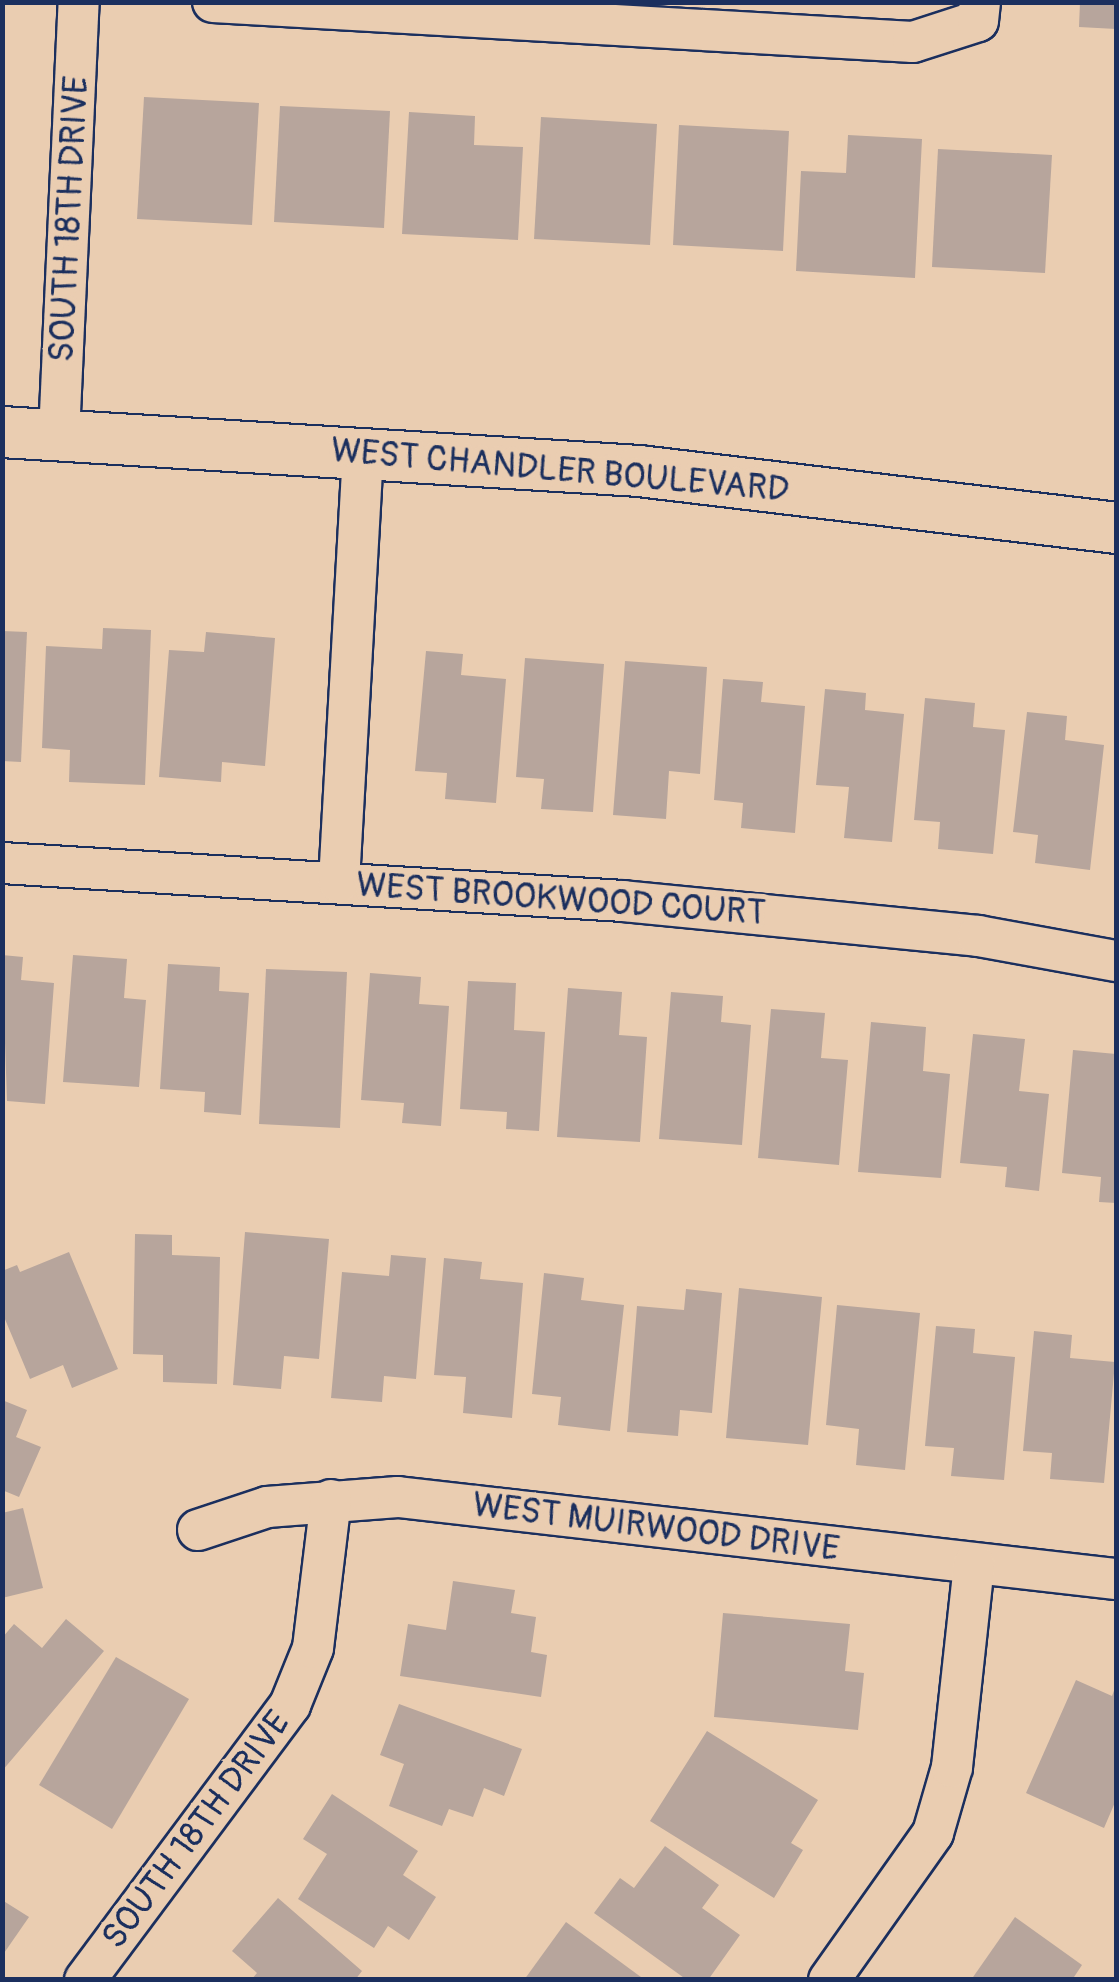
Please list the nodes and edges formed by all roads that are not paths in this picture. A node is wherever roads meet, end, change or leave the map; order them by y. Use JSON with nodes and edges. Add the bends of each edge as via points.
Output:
{"nodes":[{"id":1,"x":79,"y":2,"type":"edge"},
{"id":2,"x":214,"y":2,"type":"edge"},
{"id":3,"x":374,"y":7,"type":"edge"},
{"id":4,"x":979,"y":12,"type":"edge"},
{"id":5,"x":2,"y":432,"type":"edge"},
{"id":6,"x":59,"y":435,"type":"junction"},
{"id":7,"x":362,"y":452,"type":"junction"},
{"id":8,"x":1116,"y":528,"type":"edge"},
{"id":9,"x":2,"y":862,"type":"edge"},
{"id":10,"x":339,"y":882,"type":"junction"},
{"id":11,"x":1116,"y":961,"type":"edge"},
{"id":12,"x":331,"y":1500,"type":"junction"},
{"id":13,"x":198,"y":1530,"type":"dead end"},
{"id":14,"x":974,"y":1564,"type":"junction"},
{"id":15,"x":1116,"y":1579,"type":"edge"},
{"id":16,"x":85,"y":1980,"type":"edge"},
{"id":17,"x":829,"y":1980,"type":"edge"}],
"edges":[{"from":1,"to":6,"type":"street","name":"SOUTH 18TH DRIVE"},
{"from":2,"to":3,"type":"street"},
{"from":3,"to":4,"type":"street","via":[[913,42]]},
{"from":5,"to":6,"type":"street","name":"WEST CHANDLER BOULEVARD"},
{"from":6,"to":7,"type":"street","name":"WEST CHANDLER BOULEVARD"},
{"from":7,"to":8,"type":"street","name":"WEST CHANDLER BOULEVARD","via":[[639,471]]},
{"from":7,"to":10,"type":"street"},
{"from":9,"to":10,"type":"street","name":"WEST BROOKWOOD COURT"},
{"from":10,"to":11,"type":"street","name":"WEST BROOKWOOD COURT","via":[[978,936]]},
{"from":12,"to":13,"type":"street","name":"WEST MUIRWOOD DRIVE","via":[[268,1507]]},
{"from":12,"to":14,"type":"street","name":"WEST MUIRWOOD DRIVE","via":[[398,1497]]},
{"from":12,"to":16,"type":"street","name":"SOUTH 18TH DRIVE","via":[[313,1648],[290,1706]]},
{"from":14,"to":15,"type":"street","name":"WEST MUIRWOOD DRIVE"},
{"from":14,"to":17,"type":"street","via":[[952,1767],[933,1833]]}]}
